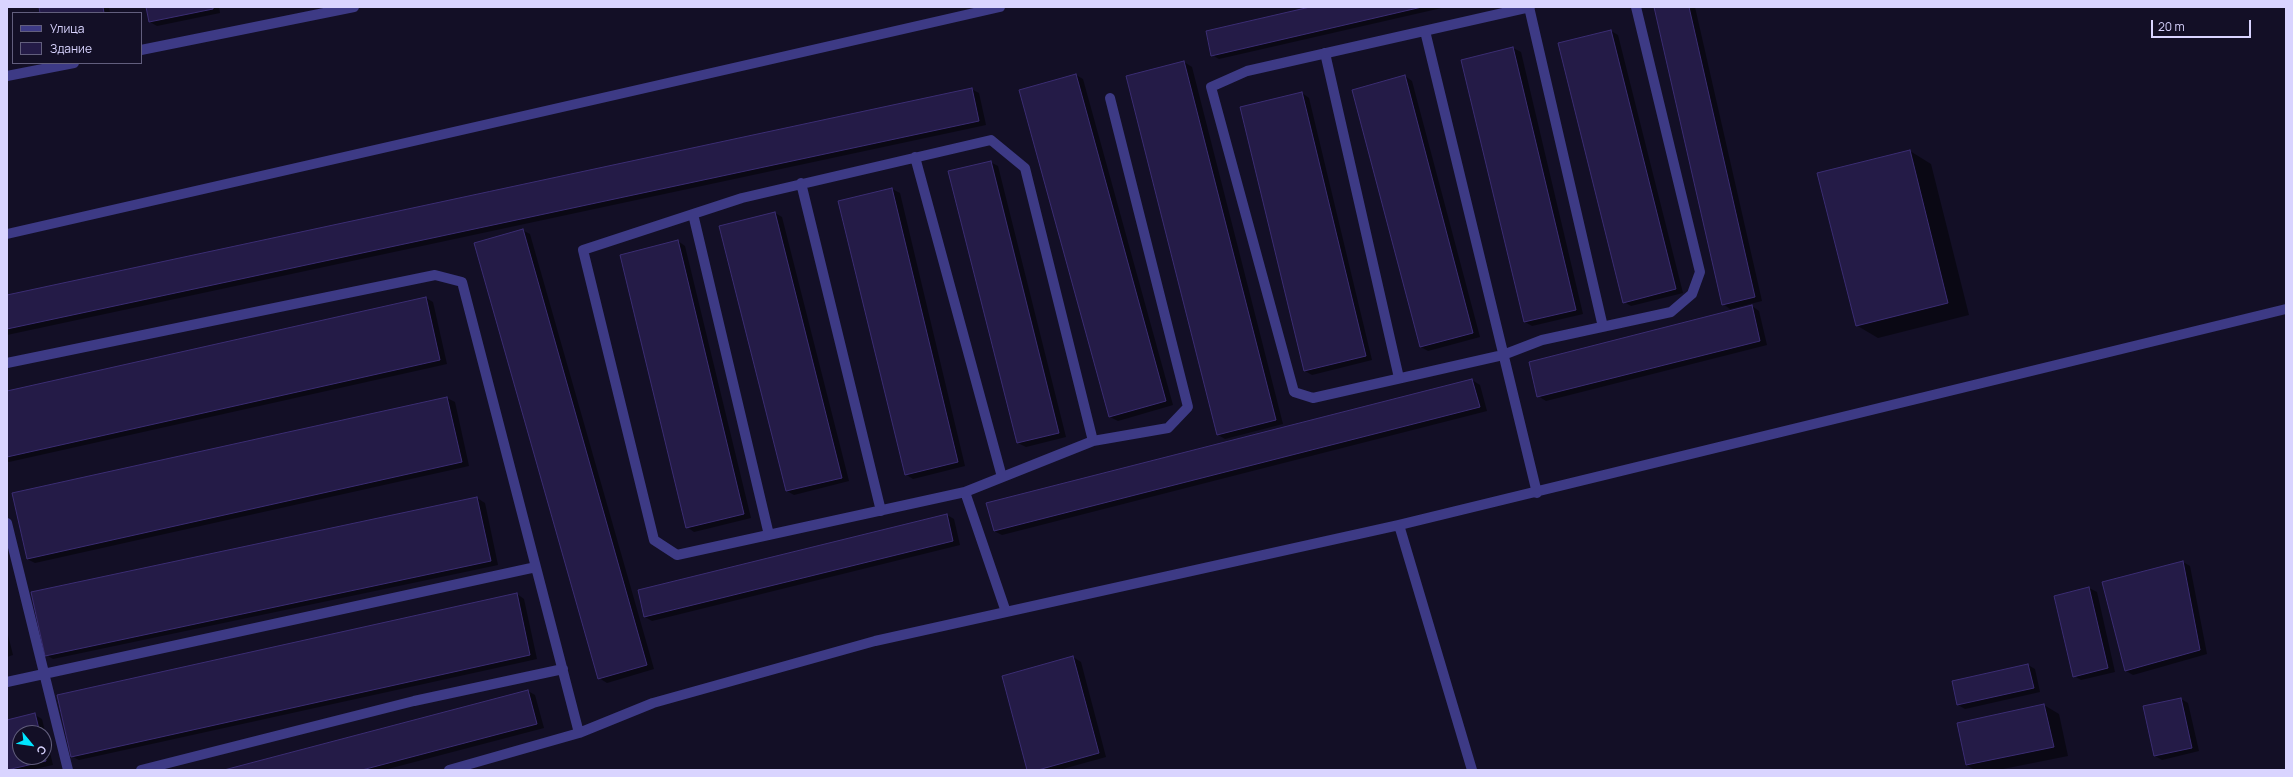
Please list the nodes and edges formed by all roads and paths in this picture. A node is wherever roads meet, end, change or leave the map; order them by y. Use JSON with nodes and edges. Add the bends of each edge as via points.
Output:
{"nodes":[{"id":1,"x":354,"y":7,"type":"edge"},
{"id":2,"x":1000,"y":7,"type":"edge"},
{"id":3,"x":1530,"y":7,"type":"edge"},
{"id":4,"x":1636,"y":7,"type":"edge"},
{"id":5,"x":1425,"y":31,"type":"junction"},
{"id":6,"x":142,"y":50,"type":"edge"},
{"id":7,"x":1325,"y":53,"type":"junction"},
{"id":8,"x":69,"y":64,"type":"edge"},
{"id":9,"x":7,"y":76,"type":"edge"},
{"id":10,"x":1110,"y":98,"type":"dead end"},
{"id":11,"x":915,"y":157,"type":"junction"},
{"id":12,"x":802,"y":183,"type":"junction"},
{"id":13,"x":693,"y":214,"type":"junction"},
{"id":14,"x":7,"y":234,"type":"edge"},
{"id":15,"x":2286,"y":310,"type":"edge"},
{"id":16,"x":1603,"y":327,"type":"junction"},
{"id":17,"x":1503,"y":355,"type":"junction"},
{"id":18,"x":7,"y":364,"type":"edge"},
{"id":19,"x":1400,"y":378,"type":"junction"},
{"id":20,"x":1093,"y":442,"type":"junction"},
{"id":21,"x":1002,"y":477,"type":"junction"},
{"id":22,"x":965,"y":492,"type":"junction"},
{"id":23,"x":1538,"y":493,"type":"junction"},
{"id":24,"x":881,"y":511,"type":"junction"},
{"id":25,"x":7,"y":523,"type":"edge"},
{"id":26,"x":1399,"y":525,"type":"junction"},
{"id":27,"x":770,"y":535,"type":"junction"},
{"id":28,"x":536,"y":568,"type":"junction"},
{"id":29,"x":1006,"y":612,"type":"junction"},
{"id":30,"x":563,"y":669,"type":"junction"},
{"id":31,"x":44,"y":673,"type":"junction"},
{"id":32,"x":7,"y":682,"type":"edge"},
{"id":33,"x":579,"y":732,"type":"junction"},
{"id":34,"x":68,"y":770,"type":"edge"},
{"id":35,"x":141,"y":770,"type":"edge"},
{"id":36,"x":449,"y":770,"type":"edge"},
{"id":37,"x":1472,"y":770,"type":"edge"}],
"edges":[{"from":1,"to":6,"type":"street"},
{"from":2,"to":14,"type":"street"},
{"from":3,"to":5,"type":"street"},
{"from":3,"to":16,"type":"street"},
{"from":4,"to":16,"type":"street","via":[[1700,272],[1692,294],[1672,312]]},
{"from":5,"to":7,"type":"street"},
{"from":5,"to":17,"type":"street"},
{"from":7,"to":19,"type":"street"},
{"from":7,"to":19,"type":"street","via":[[1247,71],[1211,87],[1294,392],[1313,398]]},
{"from":8,"to":9,"type":"street"},
{"from":10,"to":20,"type":"street","via":[[1188,407],[1168,428]]},
{"from":11,"to":12,"type":"street"},
{"from":11,"to":20,"type":"street","via":[[991,140],[1025,168]]},
{"from":11,"to":21,"type":"street"},
{"from":12,"to":13,"type":"street"},
{"from":12,"to":24,"type":"street"},
{"from":13,"to":27,"type":"street"},
{"from":13,"to":27,"type":"street","via":[[583,250],[654,540],[677,556]]},
{"from":15,"to":23,"type":"street"},
{"from":16,"to":17,"type":"street","via":[[1542,340]]},
{"from":17,"to":19,"type":"street"},
{"from":17,"to":23,"type":"street"},
{"from":18,"to":28,"type":"street","via":[[435,275],[462,282]]},
{"from":20,"to":21,"type":"street"},
{"from":21,"to":22,"type":"street"},
{"from":22,"to":24,"type":"street"},
{"from":22,"to":29,"type":"street"},
{"from":23,"to":26,"type":"street"},
{"from":24,"to":27,"type":"street"},
{"from":25,"to":31,"type":"street"},
{"from":26,"to":29,"type":"street"},
{"from":26,"to":37,"type":"street"},
{"from":28,"to":30,"type":"street"},
{"from":28,"to":31,"type":"street"},
{"from":29,"to":33,"type":"street","via":[[875,641],[661,701]]},
{"from":30,"to":33,"type":"street"},
{"from":30,"to":35,"type":"street","via":[[414,701]]},
{"from":31,"to":32,"type":"street"},
{"from":31,"to":34,"type":"street"},
{"from":33,"to":36,"type":"street"}]}
